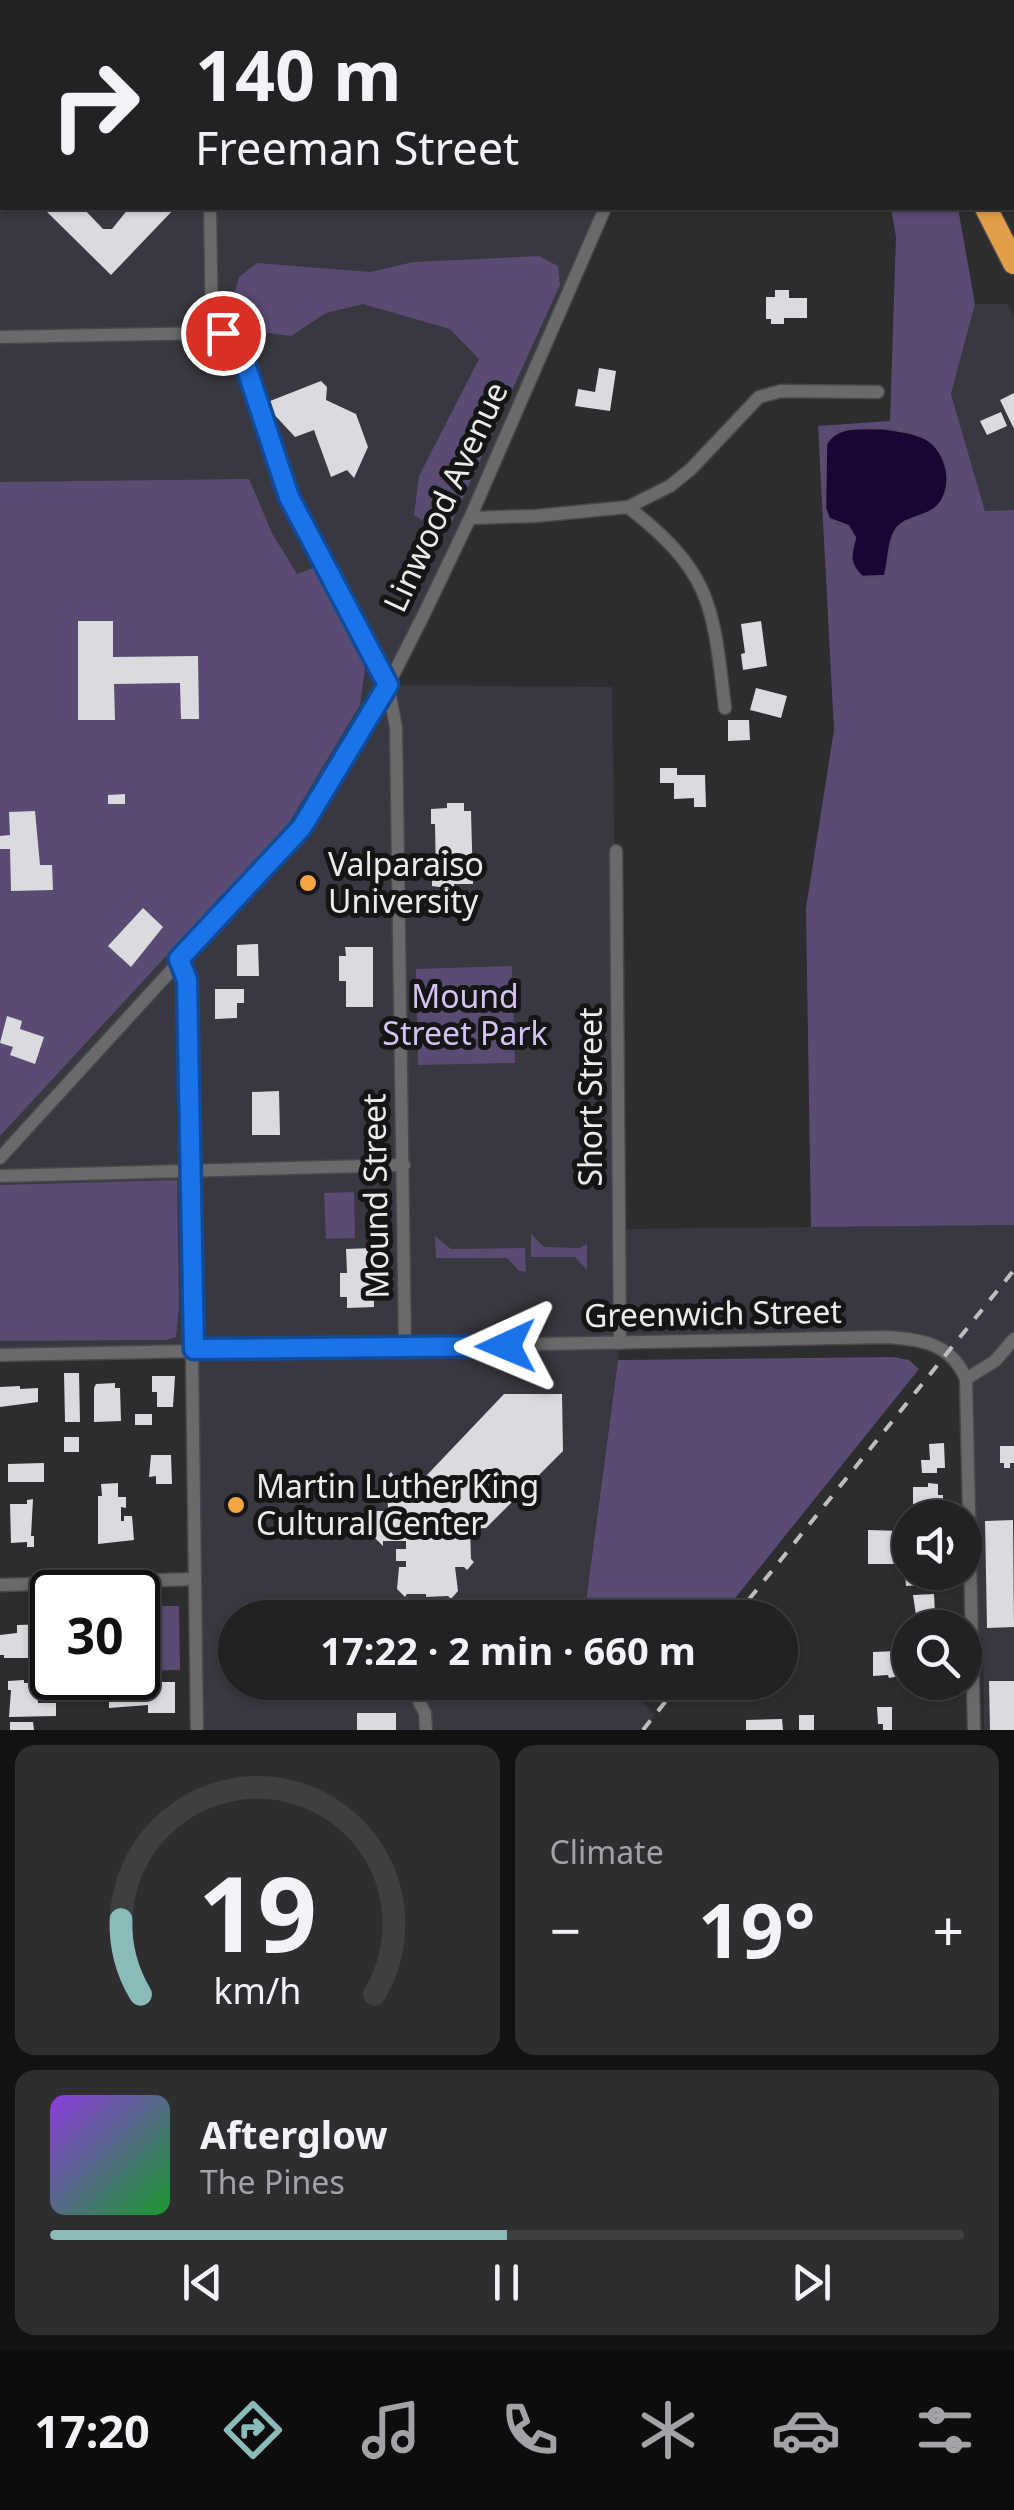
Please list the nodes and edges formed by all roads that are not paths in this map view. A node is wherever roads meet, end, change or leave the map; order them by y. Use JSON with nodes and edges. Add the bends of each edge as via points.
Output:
{"nodes":[{"id":1,"x":210,"y":210,"type":"edge"},
{"id":2,"x":605,"y":210,"type":"edge"},
{"id":3,"x":987,"y":210,"type":"edge"},
{"id":4,"x":1014,"y":264,"type":"edge"},
{"id":5,"x":212,"y":333,"type":"junction"},
{"id":6,"x":0,"y":337,"type":"edge"},
{"id":7,"x":878,"y":392,"type":"dead end"},
{"id":8,"x":628,"y":507,"type":"junction"},
{"id":9,"x":470,"y":518,"type":"junction"},
{"id":10,"x":388,"y":685,"type":"junction"},
{"id":11,"x":725,"y":708,"type":"dead end"},
{"id":12,"x":616,"y":852,"type":"dead end"},
{"id":13,"x":179,"y":959,"type":"junction"},
{"id":14,"x":0,"y":1158,"type":"edge"},
{"id":15,"x":404,"y":1165,"type":"junction"},
{"id":16,"x":192,"y":1168,"type":"junction"},
{"id":17,"x":0,"y":1176,"type":"edge"},
{"id":18,"x":1014,"y":1339,"type":"edge"},
{"id":19,"x":620,"y":1343,"type":"junction"},
{"id":20,"x":405,"y":1348,"type":"junction"},
{"id":21,"x":194,"y":1349,"type":"junction"},
{"id":22,"x":0,"y":1355,"type":"edge"},
{"id":23,"x":966,"y":1379,"type":"junction"},
{"id":24,"x":195,"y":1579,"type":"junction"},
{"id":25,"x":0,"y":1585,"type":"edge"},
{"id":26,"x":419,"y":1700,"type":"edge"},
{"id":27,"x":197,"y":1730,"type":"edge"},
{"id":28,"x":426,"y":1730,"type":"edge"},
{"id":29,"x":974,"y":1730,"type":"edge"}],
"edges":[{"from":1,"to":5,"type":"street"},
{"from":2,"to":9,"type":"street","name":"Linwood Avenue"},
{"from":3,"to":4,"type":"highway"},
{"from":5,"to":6,"type":"street"},
{"from":5,"to":10,"type":"street","name":"Mound Street","via":[[233,338],[240,348],[289,497]]},
{"from":7,"to":8,"type":"street","via":[[760,396],[691,469]]},
{"from":8,"to":9,"type":"street"},
{"from":8,"to":11,"type":"street","via":[[680,553],[701,582],[715,624]]},
{"from":9,"to":10,"type":"street","name":"Linwood Avenue"},
{"from":10,"to":13,"type":"street","name":"Linwood Avenue","via":[[302,827]]},
{"from":10,"to":15,"type":"street","name":"Mound Street","via":[[396,727]]},
{"from":12,"to":19,"type":"street","name":"Short Street"},
{"from":13,"to":14,"type":"street","name":"Linwood Avenue"},
{"from":13,"to":16,"type":"street","via":[[187,980]]},
{"from":15,"to":16,"type":"street"},
{"from":15,"to":20,"type":"street","name":"Mound Street"},
{"from":16,"to":17,"type":"street"},
{"from":16,"to":21,"type":"street"},
{"from":18,"to":23,"type":"street"},
{"from":19,"to":20,"type":"street","name":"Greenwich Street"},
{"from":19,"to":23,"type":"street","name":"Greenwich Street","via":[[924,1340],[961,1366]]},
{"from":20,"to":21,"type":"street","name":"Greenwich Street"},
{"from":21,"to":22,"type":"street","name":"Greenwich Street"},
{"from":21,"to":24,"type":"street"},
{"from":23,"to":29,"type":"street"},
{"from":24,"to":25,"type":"street"},
{"from":24,"to":27,"type":"street"},
{"from":26,"to":28,"type":"street"}]}
